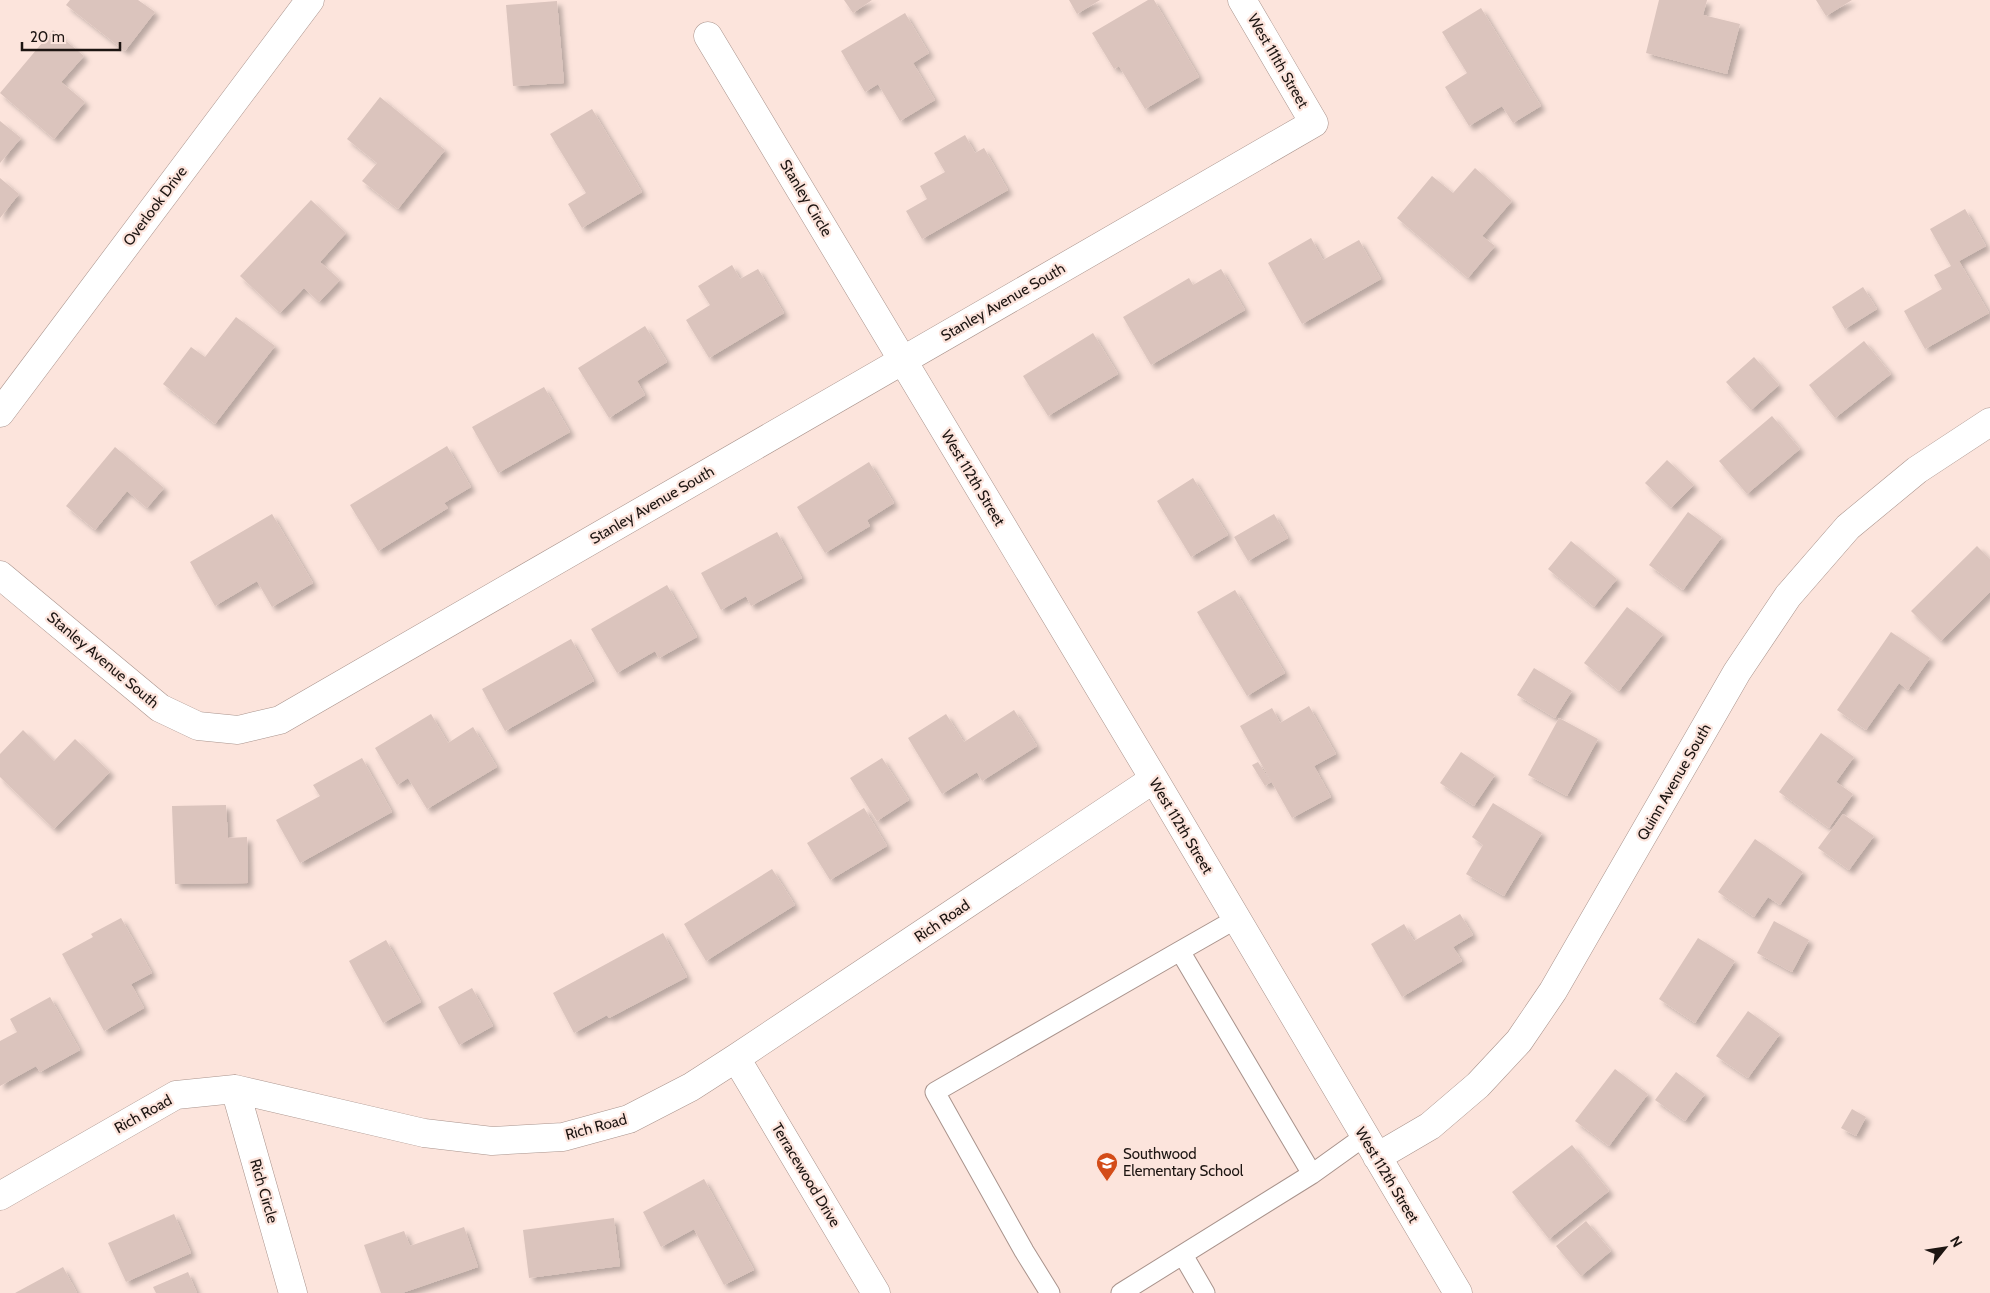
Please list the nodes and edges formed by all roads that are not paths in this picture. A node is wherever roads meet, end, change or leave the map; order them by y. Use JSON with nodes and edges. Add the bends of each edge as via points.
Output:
{"nodes":[{"id":1,"x":310,"y":0,"type":"edge"},
{"id":2,"x":1242,"y":0,"type":"edge"},
{"id":3,"x":708,"y":36,"type":"dead end"},
{"id":4,"x":1314,"y":123,"type":"joint"},
{"id":5,"x":903,"y":360,"type":"junction"},
{"id":6,"x":0,"y":413,"type":"edge"},
{"id":7,"x":1990,"y":422,"type":"edge"},
{"id":8,"x":0,"y":575,"type":"edge"},
{"id":9,"x":1154,"y":779,"type":"junction"},
{"id":10,"x":1236,"y":919,"type":"junction"},
{"id":11,"x":1180,"y":951,"type":"junction"},
{"id":12,"x":736,"y":1058,"type":"junction"},
{"id":13,"x":235,"y":1089,"type":"junction"},
{"id":14,"x":1371,"y":1147,"type":"junction"},
{"id":15,"x":1312,"y":1174,"type":"junction"},
{"id":16,"x":0,"y":1196,"type":"edge"},
{"id":17,"x":1183,"y":1256,"type":"junction"},
{"id":18,"x":293,"y":1293,"type":"edge"},
{"id":19,"x":876,"y":1293,"type":"edge"},
{"id":20,"x":1050,"y":1293,"type":"edge"},
{"id":21,"x":1121,"y":1293,"type":"edge"},
{"id":22,"x":1205,"y":1293,"type":"edge"},
{"id":23,"x":1458,"y":1293,"type":"edge"}],
"edges":[{"from":1,"to":6,"type":"street","name":"Overlook Drive"},
{"from":2,"to":4,"type":"street","name":"West 111th Street"},
{"from":3,"to":5,"type":"street","name":"Stanley Circle"},
{"from":4,"to":5,"type":"street","name":"Stanley Avenue South"},
{"from":5,"to":8,"type":"street","name":"Stanley Avenue South","via":[[280,720],[238,730],[198,726],[160,708]]},
{"from":5,"to":9,"type":"street","name":"West 112th Street"},
{"from":7,"to":14,"type":"street","name":"Quinn Avenue South","via":[[1917,470],[1848,527],[1788,596],[1738,672],[1553,991],[1519,1042],[1478,1085],[1430,1126]]},
{"from":9,"to":10,"type":"street","name":"West 112th Street"},
{"from":9,"to":12,"type":"street","name":"Rich Road"},
{"from":10,"to":11,"type":"lane"},
{"from":10,"to":14,"type":"street","name":"West 112th Street"},
{"from":11,"to":15,"type":"lane"},
{"from":11,"to":20,"type":"lane","via":[[935,1092]]},
{"from":12,"to":13,"type":"street","name":"Rich Road","via":[[691,1087],[629,1120],[563,1137],[492,1141],[424,1133]]},
{"from":12,"to":19,"type":"street","name":"Terracewood Drive"},
{"from":13,"to":16,"type":"street","name":"Rich Road","via":[[176,1095]]},
{"from":13,"to":18,"type":"street","name":"Rich Circle"},
{"from":14,"to":15,"type":"lane"},
{"from":14,"to":23,"type":"street","name":"West 112th Street"},
{"from":15,"to":17,"type":"lane"},
{"from":17,"to":21,"type":"lane"},
{"from":17,"to":22,"type":"lane"}]}
